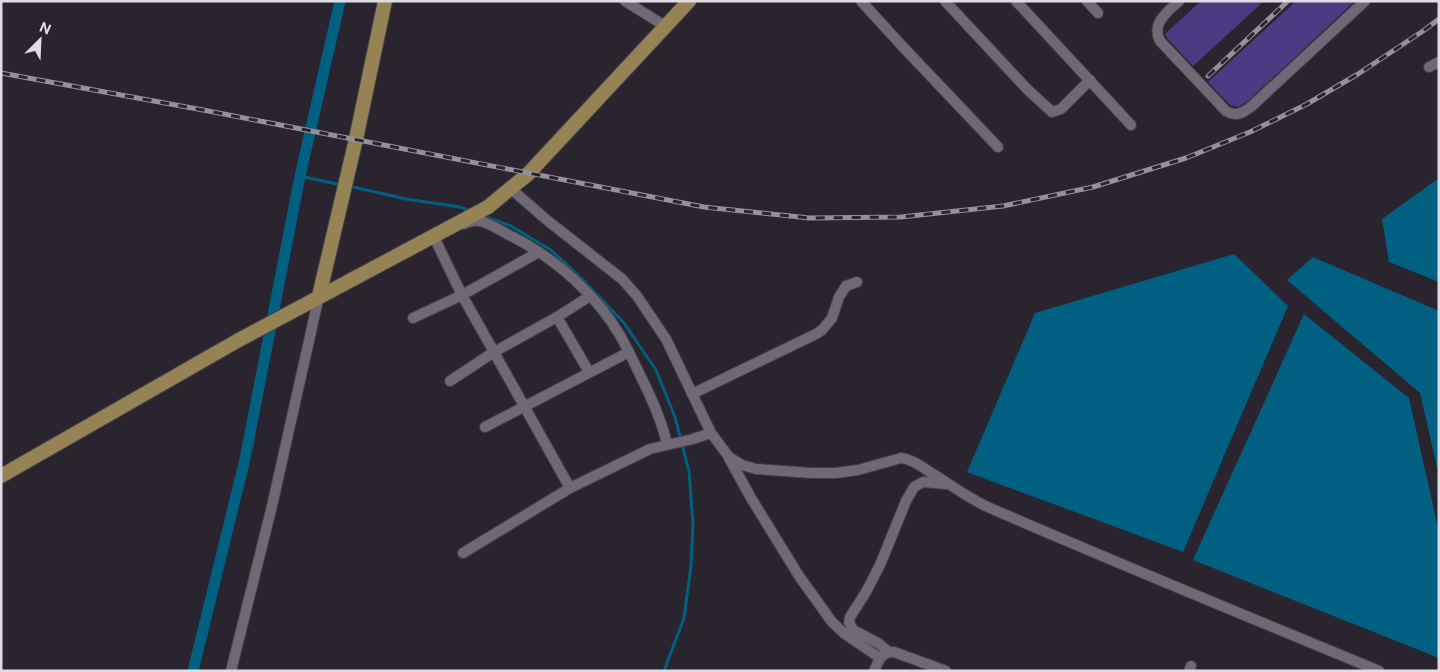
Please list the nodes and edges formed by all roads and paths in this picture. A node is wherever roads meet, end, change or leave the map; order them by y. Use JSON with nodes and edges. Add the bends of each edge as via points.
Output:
{"nodes":[{"id":1,"x":385,"y":1,"type":"edge"},
{"id":2,"x":625,"y":1,"type":"edge"},
{"id":3,"x":689,"y":1,"type":"edge"},
{"id":4,"x":861,"y":1,"type":"edge"},
{"id":5,"x":945,"y":1,"type":"edge"},
{"id":6,"x":1016,"y":1,"type":"edge"},
{"id":7,"x":1087,"y":1,"type":"edge"},
{"id":8,"x":1179,"y":1,"type":"edge"},
{"id":9,"x":1366,"y":1,"type":"edge"},
{"id":10,"x":1098,"y":13,"type":"dead end"},
{"id":11,"x":665,"y":26,"type":"junction"},
{"id":12,"x":1439,"y":62,"type":"edge"},
{"id":13,"x":1429,"y":67,"type":"dead end"},
{"id":14,"x":1090,"y":80,"type":"junction"},
{"id":15,"x":1131,"y":125,"type":"dead end"},
{"id":16,"x":998,"y":148,"type":"dead end"},
{"id":17,"x":510,"y":188,"type":"junction"},
{"id":18,"x":452,"y":227,"type":"junction"},
{"id":19,"x":433,"y":235,"type":"junction"},
{"id":20,"x":539,"y":252,"type":"junction"},
{"id":21,"x":857,"y":282,"type":"dead end"},
{"id":22,"x":462,"y":295,"type":"junction"},
{"id":23,"x":319,"y":296,"type":"junction"},
{"id":24,"x":590,"y":296,"type":"junction"},
{"id":25,"x":557,"y":317,"type":"junction"},
{"id":26,"x":413,"y":318,"type":"dead end"},
{"id":27,"x":494,"y":352,"type":"junction"},
{"id":28,"x":629,"y":352,"type":"junction"},
{"id":29,"x":589,"y":372,"type":"junction"},
{"id":30,"x":450,"y":381,"type":"dead end"},
{"id":31,"x":692,"y":394,"type":"junction"},
{"id":32,"x":524,"y":407,"type":"junction"},
{"id":33,"x":485,"y":427,"type":"dead end"},
{"id":34,"x":711,"y":433,"type":"junction"},
{"id":35,"x":671,"y":443,"type":"junction"},
{"id":36,"x":729,"y":457,"type":"junction"},
{"id":37,"x":1,"y":476,"type":"edge"},
{"id":38,"x":949,"y":484,"type":"junction"},
{"id":39,"x":570,"y":488,"type":"junction"},
{"id":40,"x":462,"y":553,"type":"dead end"},
{"id":41,"x":889,"y":652,"type":"junction"},
{"id":42,"x":880,"y":658,"type":"junction"},
{"id":43,"x":231,"y":671,"type":"edge"},
{"id":44,"x":874,"y":671,"type":"edge"},
{"id":45,"x":946,"y":671,"type":"edge"},
{"id":46,"x":1379,"y":671,"type":"edge"}],
"edges":[{"from":1,"to":23,"type":"main road"},
{"from":2,"to":11,"type":"street"},
{"from":3,"to":11,"type":"main road"},
{"from":4,"to":16,"type":"street"},
{"from":5,"to":14,"type":"street","via":[[1052,112],[1061,110]]},
{"from":6,"to":14,"type":"street"},
{"from":7,"to":10,"type":"street"},
{"from":8,"to":9,"type":"street","via":[[1160,20],[1157,36],[1226,111],[1238,114],[1252,106]]},
{"from":11,"to":17,"type":"main road","via":[[528,174]]},
{"from":12,"to":13,"type":"street"},
{"from":14,"to":15,"type":"street"},
{"from":17,"to":18,"type":"main road","via":[[488,207]]},
{"from":17,"to":31,"type":"street","via":[[622,279],[666,339]]},
{"from":18,"to":19,"type":"main road"},
{"from":18,"to":20,"type":"street","via":[[482,222]]},
{"from":19,"to":22,"type":"street"},
{"from":19,"to":23,"type":"main road"},
{"from":20,"to":22,"type":"street"},
{"from":20,"to":24,"type":"street"},
{"from":21,"to":31,"type":"street","via":[[846,286],[832,318],[822,330]]},
{"from":22,"to":26,"type":"street"},
{"from":22,"to":27,"type":"street"},
{"from":23,"to":37,"type":"main road"},
{"from":23,"to":43,"type":"street"},
{"from":24,"to":25,"type":"street"},
{"from":24,"to":28,"type":"street"},
{"from":25,"to":27,"type":"street"},
{"from":25,"to":29,"type":"street"},
{"from":27,"to":30,"type":"street"},
{"from":27,"to":32,"type":"street"},
{"from":28,"to":29,"type":"street"},
{"from":28,"to":35,"type":"street"},
{"from":29,"to":32,"type":"street"},
{"from":31,"to":34,"type":"street"},
{"from":32,"to":33,"type":"street"},
{"from":32,"to":39,"type":"street"},
{"from":34,"to":35,"type":"street"},
{"from":34,"to":36,"type":"street"},
{"from":35,"to":39,"type":"street","via":[[650,449]]},
{"from":36,"to":38,"type":"street","via":[[756,470],[812,473],[858,470],[901,458],[914,461]]},
{"from":36,"to":42,"type":"street","via":[[798,576],[827,616],[845,634]]},
{"from":38,"to":41,"type":"street","via":[[923,482],[914,487],[880,565],[850,617],[853,630],[878,642]]},
{"from":38,"to":46,"type":"street","via":[[988,507]]},
{"from":39,"to":40,"type":"street"},
{"from":41,"to":42,"type":"street"},
{"from":41,"to":45,"type":"street"},
{"from":42,"to":44,"type":"street"}]}
